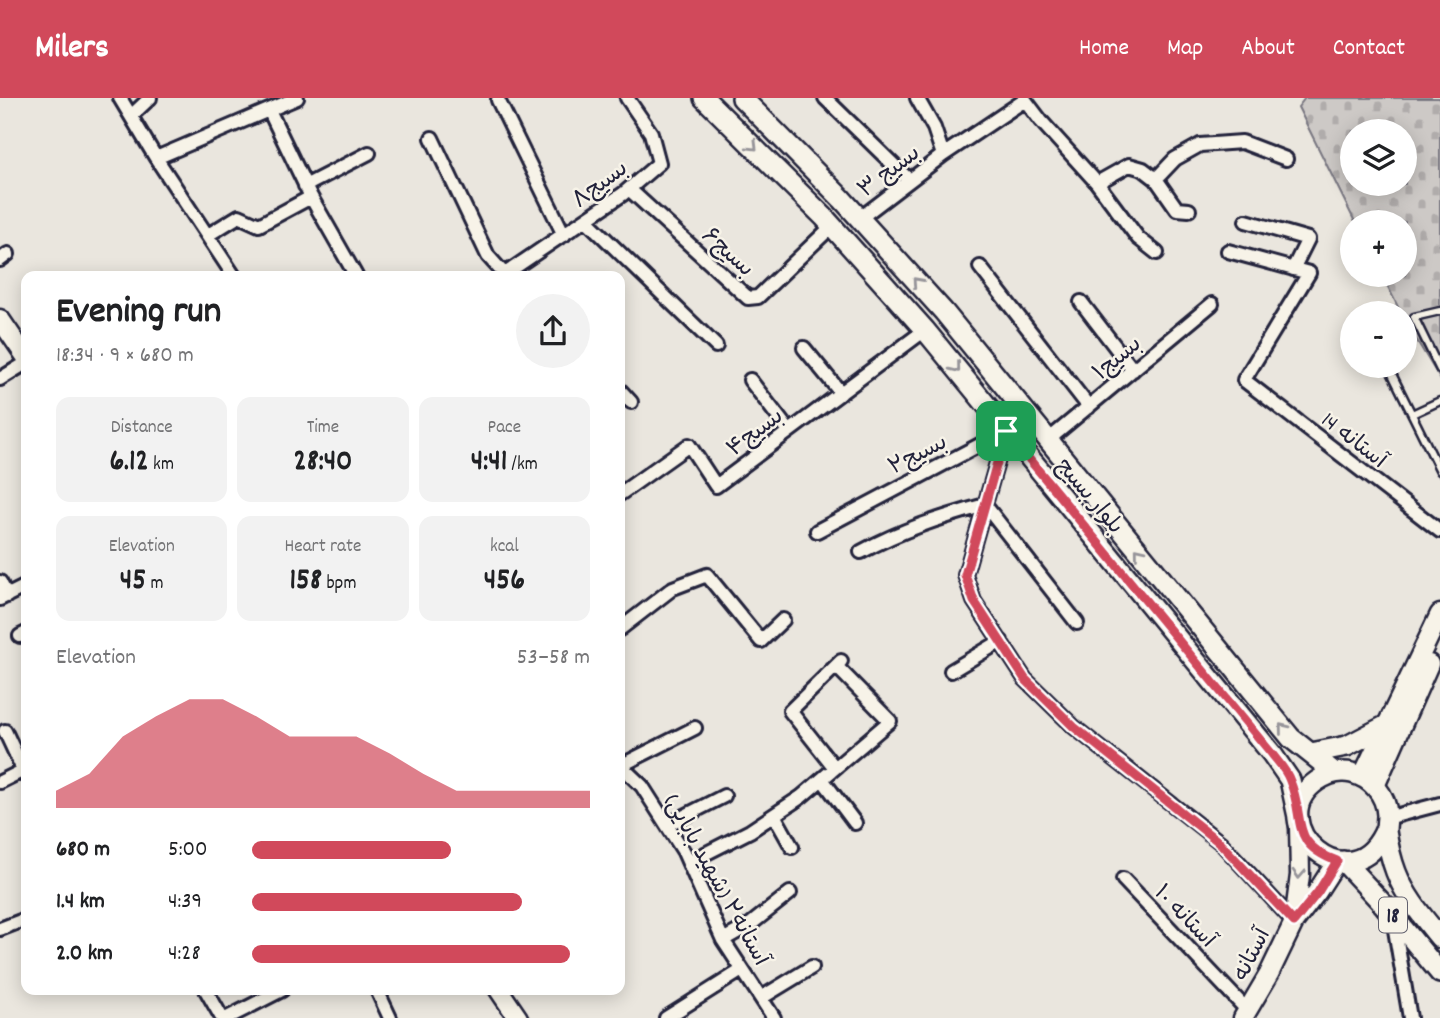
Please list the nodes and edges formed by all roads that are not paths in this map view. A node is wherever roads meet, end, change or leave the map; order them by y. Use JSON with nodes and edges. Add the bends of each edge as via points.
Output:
{"nodes":[{"id":1,"x":120,"y":98,"type":"edge"},
{"id":2,"x":150,"y":98,"type":"edge"},
{"id":3,"x":298,"y":98,"type":"edge"},
{"id":4,"x":627,"y":98,"type":"edge"},
{"id":5,"x":704,"y":98,"type":"edge"},
{"id":6,"x":742,"y":98,"type":"edge"},
{"id":7,"x":825,"y":98,"type":"edge"},
{"id":8,"x":917,"y":98,"type":"edge"},
{"id":9,"x":498,"y":100,"type":"edge"},
{"id":10,"x":269,"y":110,"type":"junction"},
{"id":11,"x":131,"y":116,"type":"junction"},
{"id":12,"x":432,"y":138,"type":"dead end"},
{"id":13,"x":369,"y":153,"type":"dead end"},
{"id":14,"x":943,"y":155,"type":"junction"},
{"id":15,"x":156,"y":158,"type":"junction"},
{"id":16,"x":1286,"y":159,"type":"dead end"},
{"id":17,"x":1156,"y":179,"type":"junction"},
{"id":18,"x":909,"y":180,"type":"junction"},
{"id":19,"x":1097,"y":183,"type":"junction"},
{"id":20,"x":629,"y":189,"type":"junction"},
{"id":21,"x":308,"y":192,"type":"junction"},
{"id":22,"x":1189,"y":210,"type":"dead end"},
{"id":23,"x":859,"y":219,"type":"junction"},
{"id":24,"x":586,"y":220,"type":"junction"},
{"id":25,"x":1246,"y":221,"type":"dead end"},
{"id":26,"x":832,"y":226,"type":"junction"},
{"id":27,"x":208,"y":235,"type":"junction"},
{"id":28,"x":564,"y":236,"type":"junction"},
{"id":29,"x":1228,"y":251,"type":"dead end"},
{"id":30,"x":1157,"y":253,"type":"dead end"},
{"id":31,"x":980,"y":267,"type":"dead end"},
{"id":32,"x":1293,"y":269,"type":"junction"},
{"id":33,"x":231,"y":271,"type":"edge"},
{"id":34,"x":353,"y":271,"type":"edge"},
{"id":35,"x":500,"y":271,"type":"edge"},
{"id":36,"x":512,"y":271,"type":"edge"},
{"id":37,"x":1081,"y":302,"type":"dead end"},
{"id":38,"x":1212,"y":304,"type":"dead end"},
{"id":39,"x":1440,"y":311,"type":"edge"},
{"id":40,"x":0,"y":319,"type":"edge"},
{"id":41,"x":925,"y":330,"type":"junction"},
{"id":42,"x":716,"y":346,"type":"dead end"},
{"id":43,"x":804,"y":348,"type":"dead end"},
{"id":44,"x":21,"y":350,"type":"edge"},
{"id":45,"x":21,"y":366,"type":"edge"},
{"id":46,"x":1133,"y":370,"type":"junction"},
{"id":47,"x":1440,"y":370,"type":"edge"},
{"id":48,"x":1394,"y":378,"type":"edge"},
{"id":49,"x":0,"y":379,"type":"edge"},
{"id":50,"x":750,"y":380,"type":"dead end"},
{"id":51,"x":841,"y":393,"type":"junction"},
{"id":52,"x":625,"y":395,"type":"edge"},
{"id":53,"x":1440,"y":401,"type":"edge"},
{"id":54,"x":631,"y":402,"type":"dead end"},
{"id":55,"x":1089,"y":407,"type":"junction"},
{"id":56,"x":1412,"y":414,"type":"junction"},
{"id":57,"x":789,"y":431,"type":"junction"},
{"id":58,"x":1006,"y":431,"type":"junction"},
{"id":59,"x":1047,"y":441,"type":"junction"},
{"id":60,"x":1440,"y":471,"type":"edge"},
{"id":61,"x":625,"y":490,"type":"edge"},
{"id":62,"x":985,"y":505,"type":"junction"},
{"id":63,"x":817,"y":531,"type":"dead end"},
{"id":64,"x":1440,"y":531,"type":"edge"},
{"id":65,"x":861,"y":552,"type":"dead end"},
{"id":66,"x":0,"y":582,"type":"edge"},
{"id":67,"x":21,"y":588,"type":"edge"},
{"id":68,"x":4,"y":597,"type":"edge"},
{"id":69,"x":1440,"y":614,"type":"edge"},
{"id":70,"x":783,"y":620,"type":"dead end"},
{"id":71,"x":1077,"y":623,"type":"dead end"},
{"id":72,"x":625,"y":625,"type":"edge"},
{"id":73,"x":1001,"y":641,"type":"junction"},
{"id":74,"x":1440,"y":642,"type":"edge"},
{"id":75,"x":1434,"y":665,"type":"edge"},
{"id":76,"x":951,"y":671,"type":"dead end"},
{"id":77,"x":1387,"y":725,"type":"junction"},
{"id":78,"x":695,"y":728,"type":"dead end"},
{"id":79,"x":5,"y":731,"type":"dead end"},
{"id":80,"x":1311,"y":753,"type":"junction"},
{"id":81,"x":625,"y":763,"type":"edge"},
{"id":82,"x":21,"y":765,"type":"edge"},
{"id":83,"x":835,"y":768,"type":"junction"},
{"id":84,"x":625,"y":770,"type":"edge"},
{"id":85,"x":1335,"y":773,"type":"junction"},
{"id":86,"x":21,"y":774,"type":"edge"},
{"id":87,"x":822,"y":779,"type":"junction"},
{"id":88,"x":1369,"y":781,"type":"junction"},
{"id":89,"x":0,"y":782,"type":"edge"},
{"id":90,"x":724,"y":796,"type":"dead end"},
{"id":91,"x":1440,"y":804,"type":"edge"},
{"id":92,"x":774,"y":815,"type":"junction"},
{"id":93,"x":855,"y":822,"type":"dead end"},
{"id":94,"x":1299,"y":822,"type":"junction"},
{"id":95,"x":1387,"y":823,"type":"junction"},
{"id":96,"x":667,"y":825,"type":"junction"},
{"id":97,"x":792,"y":847,"type":"dead end"},
{"id":98,"x":1340,"y":861,"type":"junction"},
{"id":99,"x":689,"y":862,"type":"junction"},
{"id":100,"x":1123,"y":879,"type":"dead end"},
{"id":101,"x":1403,"y":889,"type":"junction"},
{"id":102,"x":790,"y":893,"type":"dead end"},
{"id":103,"x":1388,"y":910,"type":"junction"},
{"id":104,"x":21,"y":921,"type":"edge"},
{"id":105,"x":1294,"y":922,"type":"junction"},
{"id":106,"x":0,"y":929,"type":"edge"},
{"id":107,"x":1440,"y":938,"type":"edge"},
{"id":108,"x":723,"y":940,"type":"junction"},
{"id":109,"x":812,"y":967,"type":"dead end"},
{"id":110,"x":742,"y":970,"type":"junction"},
{"id":111,"x":1440,"y":972,"type":"edge"},
{"id":112,"x":209,"y":995,"type":"edge"},
{"id":113,"x":272,"y":995,"type":"edge"},
{"id":114,"x":379,"y":995,"type":"edge"},
{"id":115,"x":504,"y":995,"type":"edge"},
{"id":116,"x":761,"y":998,"type":"junction"},
{"id":117,"x":1246,"y":1014,"type":"edge"},
{"id":118,"x":224,"y":1018,"type":"edge"},
{"id":119,"x":390,"y":1018,"type":"edge"},
{"id":120,"x":518,"y":1018,"type":"edge"},
{"id":121,"x":666,"y":1018,"type":"edge"},
{"id":122,"x":774,"y":1018,"type":"edge"},
{"id":123,"x":1409,"y":1018,"type":"edge"}],
"edges":[{"from":1,"to":11,"type":"street"},
{"from":2,"to":11,"type":"street"},
{"from":3,"to":10,"type":"street"},
{"from":4,"to":20,"type":"street","name":"بسیج۸","via":[[651,133],[659,163]]},
{"from":5,"to":26,"type":"main road","name":"بلوار بسیج","number":"18","one_way":true},
{"from":6,"to":23,"type":"main road","name":"بلوار بسیج"},
{"from":7,"to":18,"type":"street"},
{"from":8,"to":14,"type":"street"},
{"from":9,"to":28,"type":"street"},
{"from":10,"to":15,"type":"street"},
{"from":10,"to":21,"type":"street"},
{"from":11,"to":15,"type":"street"},
{"from":12,"to":35,"type":"street","via":[[488,256]]},
{"from":13,"to":21,"type":"street"},
{"from":14,"to":18,"type":"street","name":"بسیج ۳"},
{"from":14,"to":19,"type":"street","name":"بسیج ۳","via":[[1025,100]]},
{"from":15,"to":27,"type":"street"},
{"from":16,"to":17,"type":"street","via":[[1242,142],[1200,145],[1175,159]]},
{"from":17,"to":19,"type":"street","via":[[1129,165]]},
{"from":17,"to":22,"type":"street","via":[[1177,209]]},
{"from":18,"to":23,"type":"street","name":"بسیج ۳"},
{"from":19,"to":30,"type":"street","via":[[1138,238]]},
{"from":20,"to":24,"type":"street","name":"بسیج۸"},
{"from":20,"to":26,"type":"street","name":"بسیج۶","via":[[748,298],[758,297]]},
{"from":21,"to":27,"type":"street","via":[[259,225],[239,216]]},
{"from":21,"to":34,"type":"street"},
{"from":59,"to":23,"type":"main road","name":"بلوار بسیج","one_way":true,"via":[[944,312]]},
{"from":24,"to":28,"type":"street","name":"بسیج۸"},
{"from":24,"to":42,"type":"street"},
{"from":25,"to":32,"type":"street","via":[[1308,239]]},
{"from":26,"to":41,"type":"main road","name":"بلوار بسیج","number":"18"},
{"from":27,"to":33,"type":"street"},
{"from":28,"to":36,"type":"street","name":"بسیج۸"},
{"from":29,"to":32,"type":"street"},
{"from":31,"to":55,"type":"street"},
{"from":32,"to":64,"type":"street","name":"آستانه 14","via":[[1309,273],[1244,380]]},
{"from":37,"to":46,"type":"street"},
{"from":38,"to":46,"type":"street","name":"بسیج۱"},
{"from":39,"to":47,"type":"lane","via":[[1414,317]]},
{"from":40,"to":44,"type":"main road"},
{"from":41,"to":51,"type":"street","name":"بسیج۴"},
{"from":41,"to":58,"type":"main road","name":"بلوار بسیج","number":"18","one_way":true},
{"from":43,"to":51,"type":"street"},
{"from":45,"to":49,"type":"street"},
{"from":46,"to":55,"type":"street","name":"بسیج۱"},
{"from":48,"to":56,"type":"lane"},
{"from":50,"to":57,"type":"street"},
{"from":51,"to":57,"type":"street","name":"بسیج۴"},
{"from":52,"to":54,"type":"street"},
{"from":53,"to":56,"type":"lane"},
{"from":55,"to":59,"type":"street","name":"بسیج۱"},
{"from":56,"to":60,"type":"lane"},
{"from":57,"to":61,"type":"street","name":"بسیج۴","via":[[716,486],[689,445]]},
{"from":58,"to":62,"type":"street"},
{"from":58,"to":63,"type":"street","name":"بسیج۲"},
{"from":58,"to":94,"type":"main road","name":"بلوار بسیج","number":"18","via":[[1272,754],[1290,780]]},
{"from":80,"to":59,"type":"main road","name":"بلوار بسیج","one_way":true,"via":[[1291,738]]},
{"from":62,"to":65,"type":"street","via":[[887,537]]},
{"from":62,"to":71,"type":"street"},
{"from":62,"to":73,"type":"street","via":[[965,575],[974,601]]},
{"from":66,"to":68,"type":"street"},
{"from":67,"to":68,"type":"street"},
{"from":69,"to":77,"type":"main road"},
{"from":70,"to":72,"type":"street","via":[[761,641],[707,575],[673,588]]},
{"from":73,"to":76,"type":"street"},
{"from":73,"to":105,"type":"street","via":[[1025,679],[1074,727],[1220,843]]},
{"from":74,"to":75,"type":"main road"},
{"from":75,"to":88,"type":"main road"},
{"from":77,"to":80,"type":"main road","via":[[1347,746]]},
{"from":77,"to":88,"type":"main road"},
{"from":78,"to":81,"type":"street"},
{"from":79,"to":82,"type":"street"},
{"from":80,"to":85,"type":"main road","name":"بلوار بسیج"},
{"from":83,"to":83,"type":"street","via":[[890,721],[838,663],[790,711]]},
{"from":83,"to":87,"type":"street"},
{"from":84,"to":96,"type":"street","name":"آستانه۲ (شهید بابایی)","via":[[642,786]]},
{"from":85,"to":88,"type":"main road","via":[[1349,772]]},
{"from":85,"to":94,"type":"main road","via":[[1305,793]]},
{"from":86,"to":89,"type":"street"},
{"from":87,"to":92,"type":"street"},
{"from":87,"to":93,"type":"street"},
{"from":88,"to":95,"type":"main road","number":"18","via":[[1382,795]]},
{"from":90,"to":96,"type":"street"},
{"from":91,"to":95,"type":"street"},
{"from":92,"to":97,"type":"street"},
{"from":92,"to":99,"type":"street"},
{"from":94,"to":98,"type":"main road","number":"18","via":[[1313,849]]},
{"from":94,"to":105,"type":"main road","name":"آستانه","one_way":true,"via":[[1300,875]]},
{"from":95,"to":98,"type":"main road","via":[[1374,848],[1354,860]]},
{"from":95,"to":101,"type":"main road","number":"18","via":[[1394,869]]},
{"from":96,"to":99,"type":"street","name":"آستانه۲ (شهید بابایی)"},
{"from":98,"to":103,"type":"main road","number":"18"},
{"from":98,"to":105,"type":"main road"},
{"from":99,"to":108,"type":"street","name":"آستانه۲ (شهید بابایی)"},
{"from":100,"to":117,"type":"street","name":"آستانه ۱۰"},
{"from":101,"to":103,"type":"main road","via":[[1385,884],[1381,890]]},
{"from":101,"to":107,"type":"main road","number":"18"},
{"from":102,"to":108,"type":"street"},
{"from":103,"to":111,"type":"main road","number":"18"},
{"from":103,"to":123,"type":"street"},
{"from":104,"to":106,"type":"street"},
{"from":105,"to":117,"type":"main road","name":"آستانه"},
{"from":108,"to":110,"type":"street","name":"آستانه۲ (شهید بابایی)"},
{"from":109,"to":116,"type":"street"},
{"from":110,"to":116,"type":"street","name":"آستانه۲ (شهید بابایی)"},
{"from":110,"to":121,"type":"street"},
{"from":112,"to":118,"type":"street"},
{"from":113,"to":118,"type":"street"},
{"from":114,"to":119,"type":"street"},
{"from":115,"to":120,"type":"main road"},
{"from":116,"to":122,"type":"street","name":"آستانه۲ (شهید بابایی)"}]}
